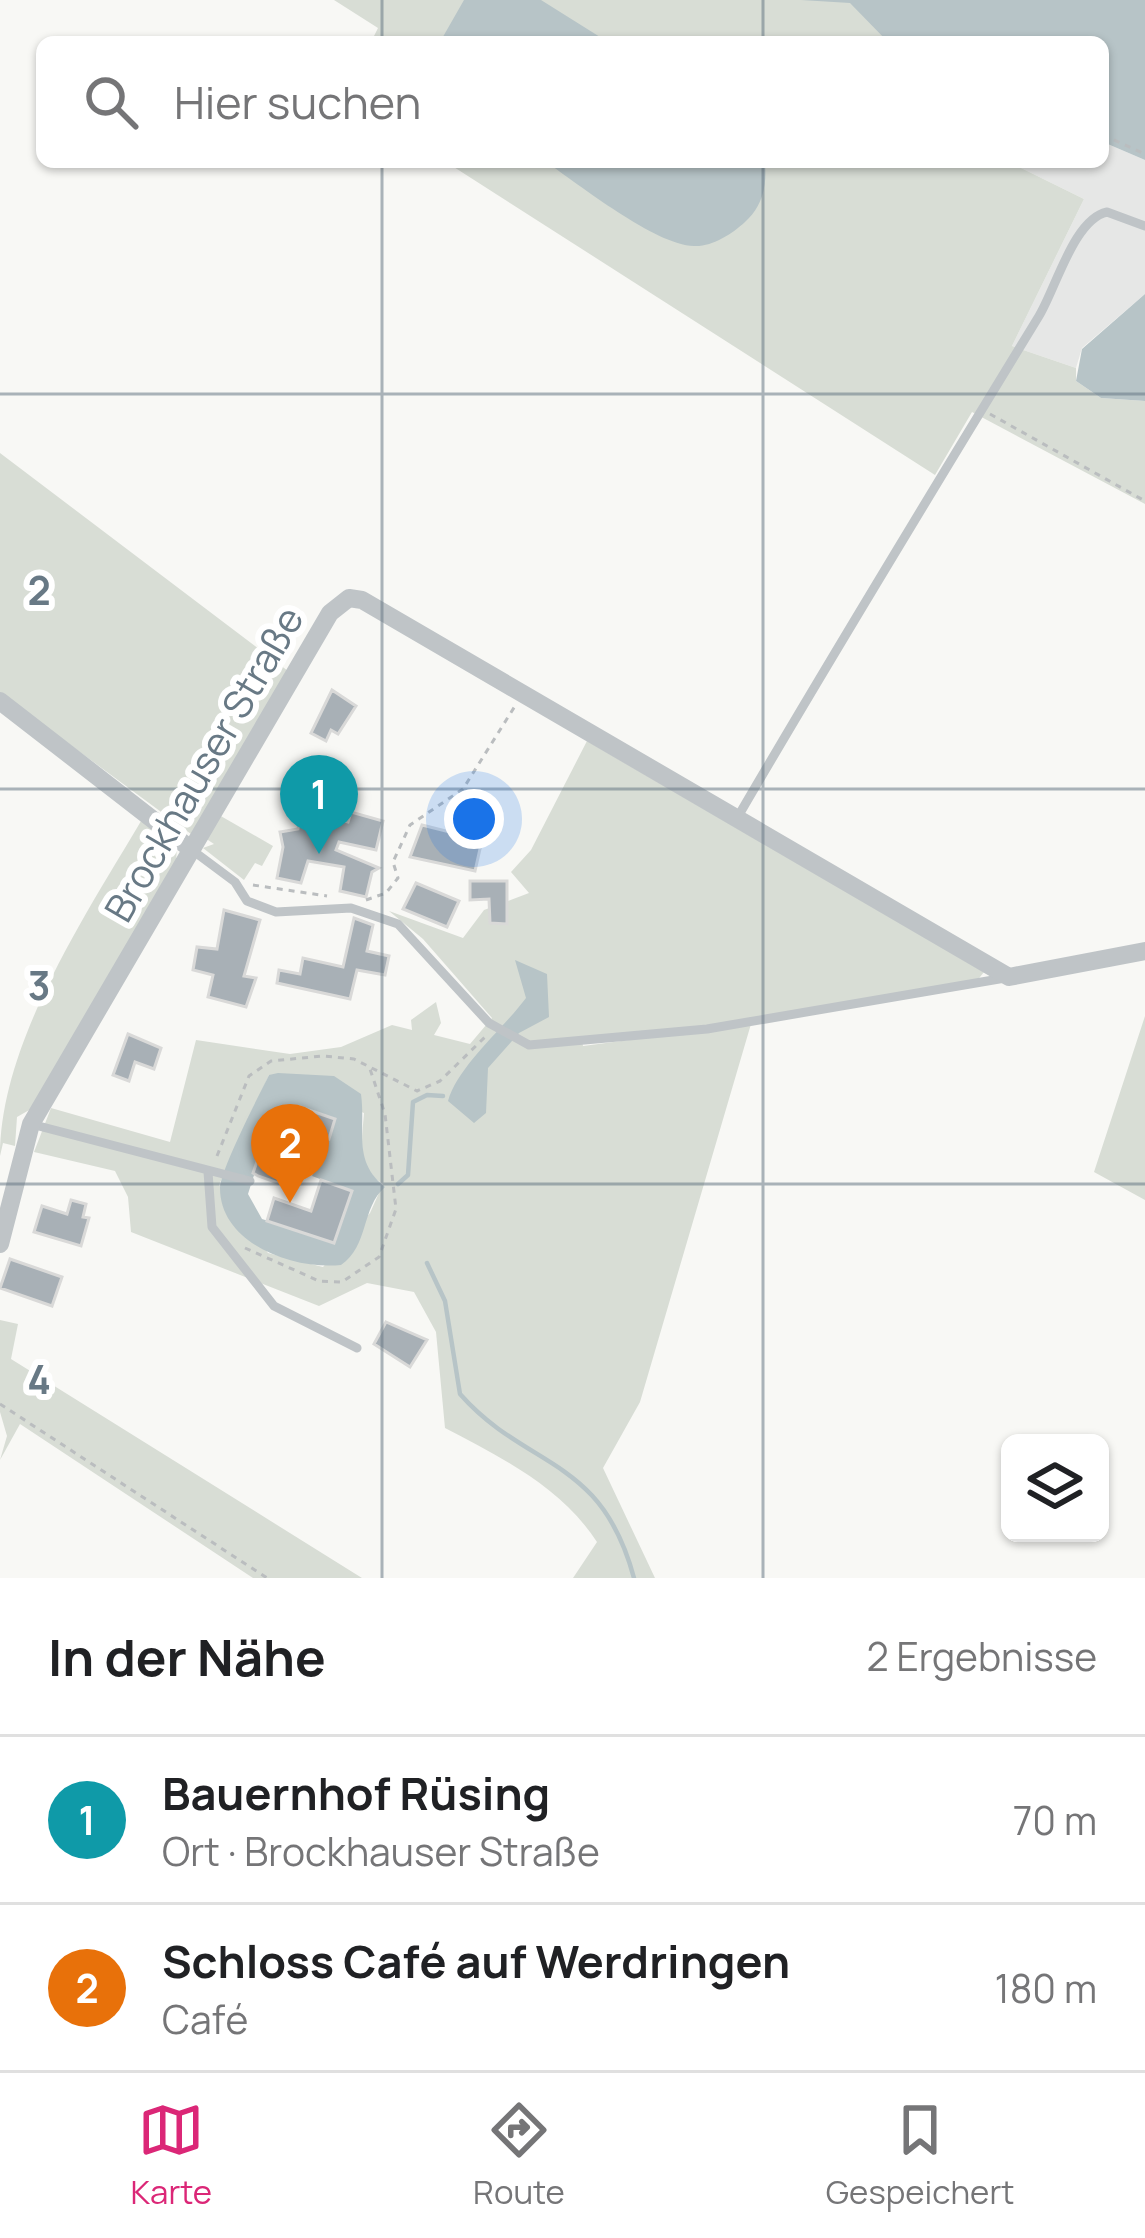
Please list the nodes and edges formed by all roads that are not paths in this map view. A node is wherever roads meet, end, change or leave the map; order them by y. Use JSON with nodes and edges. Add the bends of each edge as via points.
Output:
{"nodes":[{"id":1,"x":1145,"y":226,"type":"edge"},
{"id":2,"x":0,"y":701,"type":"edge"},
{"id":3,"x":736,"y":820,"type":"junction"},
{"id":4,"x":192,"y":850,"type":"junction"},
{"id":5,"x":1145,"y":951,"type":"edge"},
{"id":6,"x":1009,"y":977,"type":"junction"},
{"id":7,"x":31,"y":1124,"type":"junction"},
{"id":8,"x":210,"y":1172,"type":"junction"},
{"id":9,"x":250,"y":1181,"type":"dead end"},
{"id":10,"x":0,"y":1244,"type":"edge"},
{"id":11,"x":357,"y":1348,"type":"dead end"}],
"edges":[{"from":1,"to":3,"type":"lane","via":[[1107,212],[1093,216]]},
{"from":2,"to":4,"type":"street"},
{"from":3,"to":4,"type":"street","name":"Brockhauser Straße","via":[[362,600],[343,600]]},
{"from":3,"to":6,"type":"street","name":"Brockhauser Straße"},
{"from":4,"to":6,"type":"lane","via":[[248,901],[276,912],[351,908],[398,924],[517,1043],[557,1047],[707,1029]]},
{"from":4,"to":7,"type":"street","name":"Brockhauser Straße"},
{"from":5,"to":6,"type":"street"},
{"from":7,"to":8,"type":"lane"},
{"from":7,"to":10,"type":"street","name":"Brockhauser Straße"},
{"from":8,"to":9,"type":"lane"},
{"from":8,"to":11,"type":"lane","via":[[207,1206],[217,1233],[274,1306]]}]}
